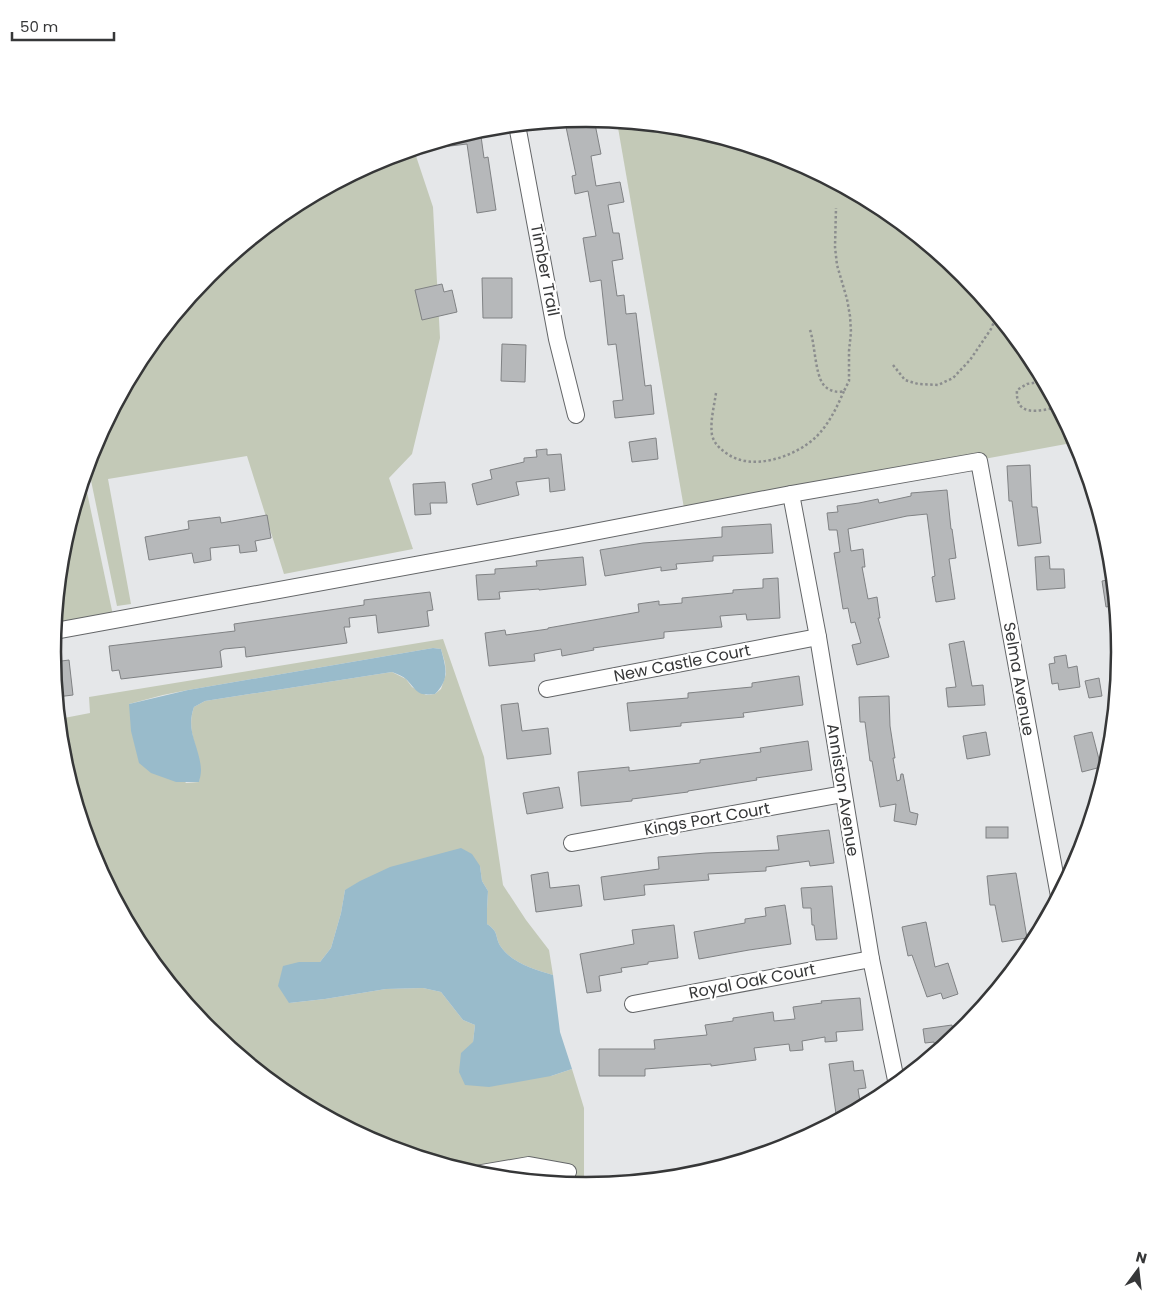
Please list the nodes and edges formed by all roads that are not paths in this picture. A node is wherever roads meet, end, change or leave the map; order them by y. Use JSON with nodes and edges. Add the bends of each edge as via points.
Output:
{"nodes":[{"id":1,"x":518,"y":132,"type":"edge"},
{"id":2,"x":576,"y":415,"type":"dead end"},
{"id":3,"x":791,"y":494,"type":"junction"},
{"id":4,"x":62,"y":630,"type":"edge"},
{"id":5,"x":818,"y":638,"type":"junction"},
{"id":6,"x":547,"y":689,"type":"dead end"},
{"id":7,"x":843,"y":794,"type":"junction"},
{"id":8,"x":572,"y":843,"type":"dead end"},
{"id":9,"x":1057,"y":886,"type":"edge"},
{"id":10,"x":871,"y":959,"type":"junction"},
{"id":11,"x":633,"y":1004,"type":"dead end"},
{"id":12,"x":895,"y":1077,"type":"edge"},
{"id":13,"x":499,"y":1170,"type":"edge"},
{"id":14,"x":568,"y":1172,"type":"dead end"}],
"edges":[{"from":1,"to":2,"type":"street","name":"Timber Trail"},
{"from":3,"to":4,"type":"street"},
{"from":3,"to":5,"type":"street","name":"Anniston Avenue"},
{"from":3,"to":9,"type":"street","name":"Selma Avenue","via":[[979,461]]},
{"from":5,"to":6,"type":"street","name":"New Castle Court"},
{"from":5,"to":7,"type":"street","name":"Anniston Avenue"},
{"from":7,"to":8,"type":"street","name":"Kings Port Court"},
{"from":7,"to":10,"type":"street","name":"Anniston Avenue"},
{"from":10,"to":11,"type":"street","name":"Royal Oak Court"},
{"from":10,"to":12,"type":"street","name":"Anniston Avenue"},
{"from":13,"to":14,"type":"street","via":[[529,1165]]}]}
